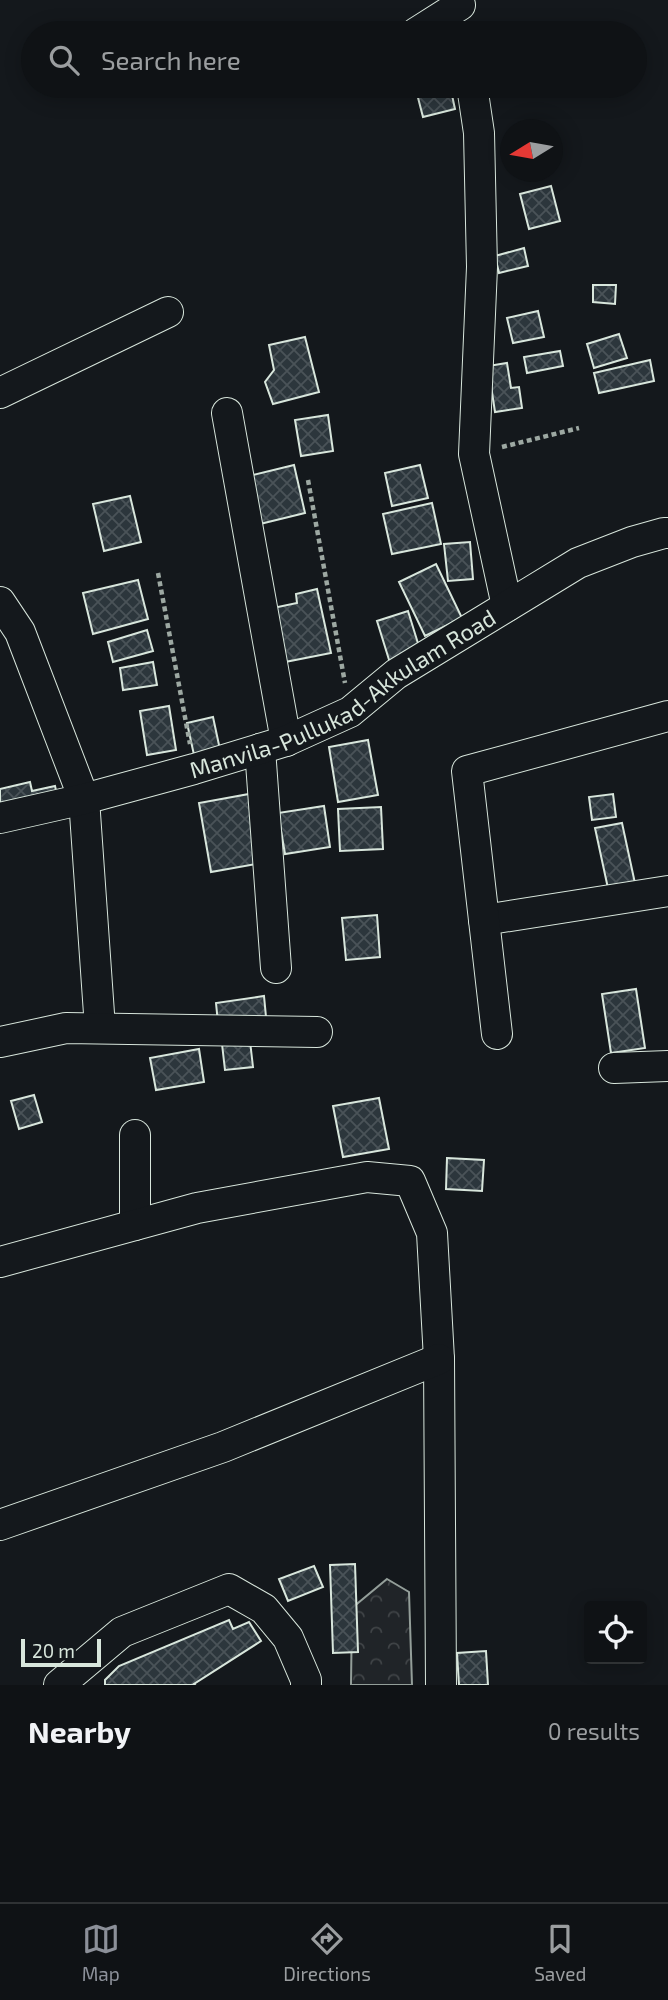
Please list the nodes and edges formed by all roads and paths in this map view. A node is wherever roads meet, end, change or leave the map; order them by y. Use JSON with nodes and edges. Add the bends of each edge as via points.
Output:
{"nodes":[{"id":1,"x":461,"y":13,"type":"edge"},
{"id":2,"x":443,"y":21,"type":"edge"},
{"id":3,"x":474,"y":98,"type":"edge"},
{"id":4,"x":168,"y":312,"type":"dead end"},
{"id":5,"x":0,"y":393,"type":"edge"},
{"id":6,"x":227,"y":413,"type":"dead end"},
{"id":7,"x":579,"y":428,"type":"dead end"},
{"id":8,"x":474,"y":454,"type":"junction"},
{"id":9,"x":308,"y":480,"type":"dead end"},
{"id":10,"x":668,"y":533,"type":"edge"},
{"id":11,"x":158,"y":573,"type":"dead end"},
{"id":12,"x":0,"y":602,"type":"edge"},
{"id":13,"x":507,"y":606,"type":"junction"},
{"id":14,"x":350,"y":712,"type":"junction"},
{"id":15,"x":668,"y":716,"type":"edge"},
{"id":16,"x":273,"y":745,"type":"junction"},
{"id":17,"x":194,"y":769,"type":"junction"},
{"id":18,"x":84,"y":799,"type":"junction"},
{"id":19,"x":0,"y":818,"type":"edge"},
{"id":20,"x":668,"y":891,"type":"edge"},
{"id":21,"x":484,"y":920,"type":"junction"},
{"id":22,"x":276,"y":968,"type":"dead end"},
{"id":23,"x":100,"y":1028,"type":"junction"},
{"id":24,"x":317,"y":1032,"type":"dead end"},
{"id":25,"x":497,"y":1034,"type":"dead end"},
{"id":26,"x":0,"y":1042,"type":"edge"},
{"id":27,"x":668,"y":1066,"type":"edge"},
{"id":28,"x":614,"y":1068,"type":"dead end"},
{"id":29,"x":135,"y":1135,"type":"dead end"},
{"id":30,"x":135,"y":1225,"type":"junction"},
{"id":31,"x":0,"y":1262,"type":"edge"},
{"id":32,"x":439,"y":1359,"type":"junction"},
{"id":33,"x":0,"y":1525,"type":"edge"},
{"id":34,"x":59,"y":1685,"type":"edge"},
{"id":35,"x":306,"y":1685,"type":"edge"},
{"id":36,"x":441,"y":1685,"type":"edge"}],
"edges":[{"from":1,"to":2,"type":"street"},
{"from":3,"to":8,"type":"street","via":[[479,133],[482,267]]},
{"from":4,"to":5,"type":"street"},
{"from":6,"to":16,"type":"street"},
{"from":7,"to":8,"type":"path"},
{"from":8,"to":13,"type":"street"},
{"from":9,"to":14,"type":"path"},
{"from":10,"to":13,"type":"street","name":"Manvila-Pullukad-Akkulam Road","via":[[578,563]]},
{"from":11,"to":17,"type":"path"},
{"from":12,"to":18,"type":"street","via":[[20,632]]},
{"from":13,"to":14,"type":"street","name":"Manvila-Pullukad-Akkulam Road","via":[[396,674]]},
{"from":14,"to":16,"type":"street","name":"Manvila-Pullukad-Akkulam Road"},
{"from":15,"to":21,"type":"street","via":[[467,771]]},
{"from":16,"to":17,"type":"street","name":"Manvila-Pullukad-Akkulam Road"},
{"from":16,"to":22,"type":"street"},
{"from":17,"to":18,"type":"street","name":"Manvila-Pullukad-Akkulam Road"},
{"from":18,"to":19,"type":"street","name":"Manvila-Pullukad-Akkulam Road"},
{"from":18,"to":23,"type":"street"},
{"from":20,"to":21,"type":"street"},
{"from":21,"to":25,"type":"street"},
{"from":23,"to":24,"type":"street"},
{"from":23,"to":26,"type":"street","via":[[66,1028]]},
{"from":27,"to":28,"type":"street"},
{"from":29,"to":30,"type":"street"},
{"from":30,"to":31,"type":"street"},
{"from":30,"to":32,"type":"street","via":[[197,1208],[367,1177],[410,1181],[432,1233]]},
{"from":32,"to":33,"type":"street","via":[[223,1447]]},
{"from":32,"to":36,"type":"street"},
{"from":34,"to":35,"type":"street","via":[[122,1632],[229,1589],[264,1609],[288,1638]]}]}
